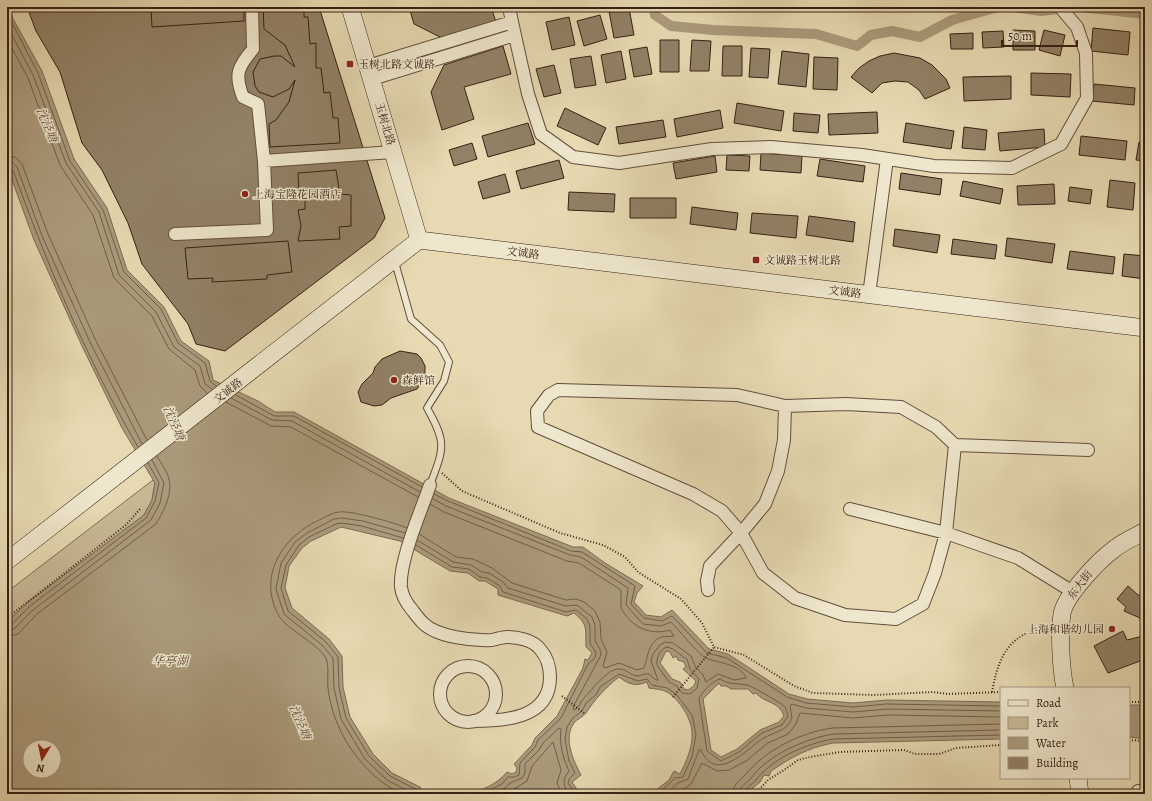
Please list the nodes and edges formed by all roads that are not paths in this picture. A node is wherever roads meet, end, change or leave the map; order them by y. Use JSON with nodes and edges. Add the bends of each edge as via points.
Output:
{"nodes":[{"id":1,"x":252,"y":7,"type":"edge"},
{"id":2,"x":350,"y":7,"type":"edge"},
{"id":3,"x":509,"y":7,"type":"edge"},
{"id":4,"x":1060,"y":7,"type":"edge"},
{"id":5,"x":512,"y":22,"type":"junction"},
{"id":6,"x":515,"y":35,"type":"junction"},
{"id":7,"x":370,"y":72,"type":"junction"},
{"id":8,"x":393,"y":152,"type":"junction"},
{"id":9,"x":887,"y":159,"type":"junction"},
{"id":10,"x":264,"y":161,"type":"junction"},
{"id":11,"x":175,"y":234,"type":"dead end"},
{"id":12,"x":419,"y":240,"type":"junction"},
{"id":13,"x":394,"y":260,"type":"junction"},
{"id":14,"x":869,"y":295,"type":"junction"},
{"id":15,"x":1145,"y":328,"type":"edge"},
{"id":16,"x":785,"y":406,"type":"junction"},
{"id":17,"x":955,"y":445,"type":"junction"},
{"id":18,"x":1088,"y":450,"type":"dead end"},
{"id":19,"x":430,"y":485,"type":"joint"},
{"id":20,"x":850,"y":509,"type":"dead end"},
{"id":21,"x":1145,"y":531,"type":"edge"},
{"id":22,"x":741,"y":533,"type":"junction"},
{"id":23,"x":946,"y":533,"type":"junction"},
{"id":24,"x":7,"y":561,"type":"edge"},
{"id":25,"x":708,"y":590,"type":"dead end"},
{"id":26,"x":1073,"y":592,"type":"junction"},
{"id":27,"x":1065,"y":687,"type":"edge"},
{"id":28,"x":473,"y":721,"type":"junction"},
{"id":29,"x":1145,"y":791,"type":"edge"},
{"id":30,"x":1138,"y":794,"type":"edge"}],
"edges":[{"from":1,"to":10,"type":"street","via":[[253,49],[240,64],[238,83],[243,97],[258,104]]},
{"from":2,"to":7,"type":"street","name":"玉树北路"},
{"from":3,"to":5,"type":"street"},
{"from":4,"to":9,"type":"street","via":[[1077,27],[1086,53],[1087,98],[1061,144],[1012,168],[934,166]]},
{"from":5,"to":6,"type":"street"},
{"from":5,"to":7,"type":"street"},
{"from":6,"to":7,"type":"street"},
{"from":6,"to":9,"type":"street","via":[[528,94],[542,134],[573,156],[619,163],[712,149],[771,147]]},
{"from":7,"to":8,"type":"street","name":"玉树北路"},
{"from":8,"to":10,"type":"street"},
{"from":8,"to":12,"type":"street","name":"玉树北路"},
{"from":9,"to":14,"type":"street"},
{"from":10,"to":11,"type":"street","via":[[267,230]]},
{"from":12,"to":13,"type":"street","name":"文诚路"},
{"from":12,"to":14,"type":"street","name":"文诚路"},
{"from":13,"to":19,"type":"lane","via":[[411,319],[440,345],[449,362],[444,381],[427,408],[442,443]]},
{"from":13,"to":24,"type":"street","name":"文诚路"},
{"from":14,"to":15,"type":"street","name":"文诚路"},
{"from":16,"to":17,"type":"street","via":[[846,404],[901,408],[936,427]]},
{"from":16,"to":22,"type":"street","via":[[784,440],[778,471],[764,504]]},
{"from":16,"to":22,"type":"street","via":[[737,395],[558,390],[549,395],[536,411],[538,427],[693,494],[722,511]]},
{"from":17,"to":18,"type":"street"},
{"from":17,"to":23,"type":"street"},
{"from":19,"to":28,"type":"street","via":[[409,546],[401,587],[405,602],[424,624],[461,639],[493,640],[506,637],[528,640],[540,649],[550,671],[550,688],[540,704],[530,712],[501,721]]},
{"from":20,"to":23,"type":"street"},
{"from":21,"to":26,"type":"street","name":"东大街","via":[[1113,549]]},
{"from":22,"to":23,"type":"street","via":[[763,573],[795,598],[845,615],[896,619],[923,604]]},
{"from":22,"to":25,"type":"street","via":[[710,566]]},
{"from":23,"to":26,"type":"street","via":[[1018,558]]},
{"from":26,"to":27,"type":"street","name":"东大街","via":[[1062,613],[1062,667]]},
{"from":28,"to":28,"type":"street","via":[[464,722],[456,719],[446,710],[441,698],[441,689],[447,677],[466,666],[484,671],[495,686],[494,705],[482,718]]},
{"from":29,"to":30,"type":"street","via":[[1138,791]]}]}
